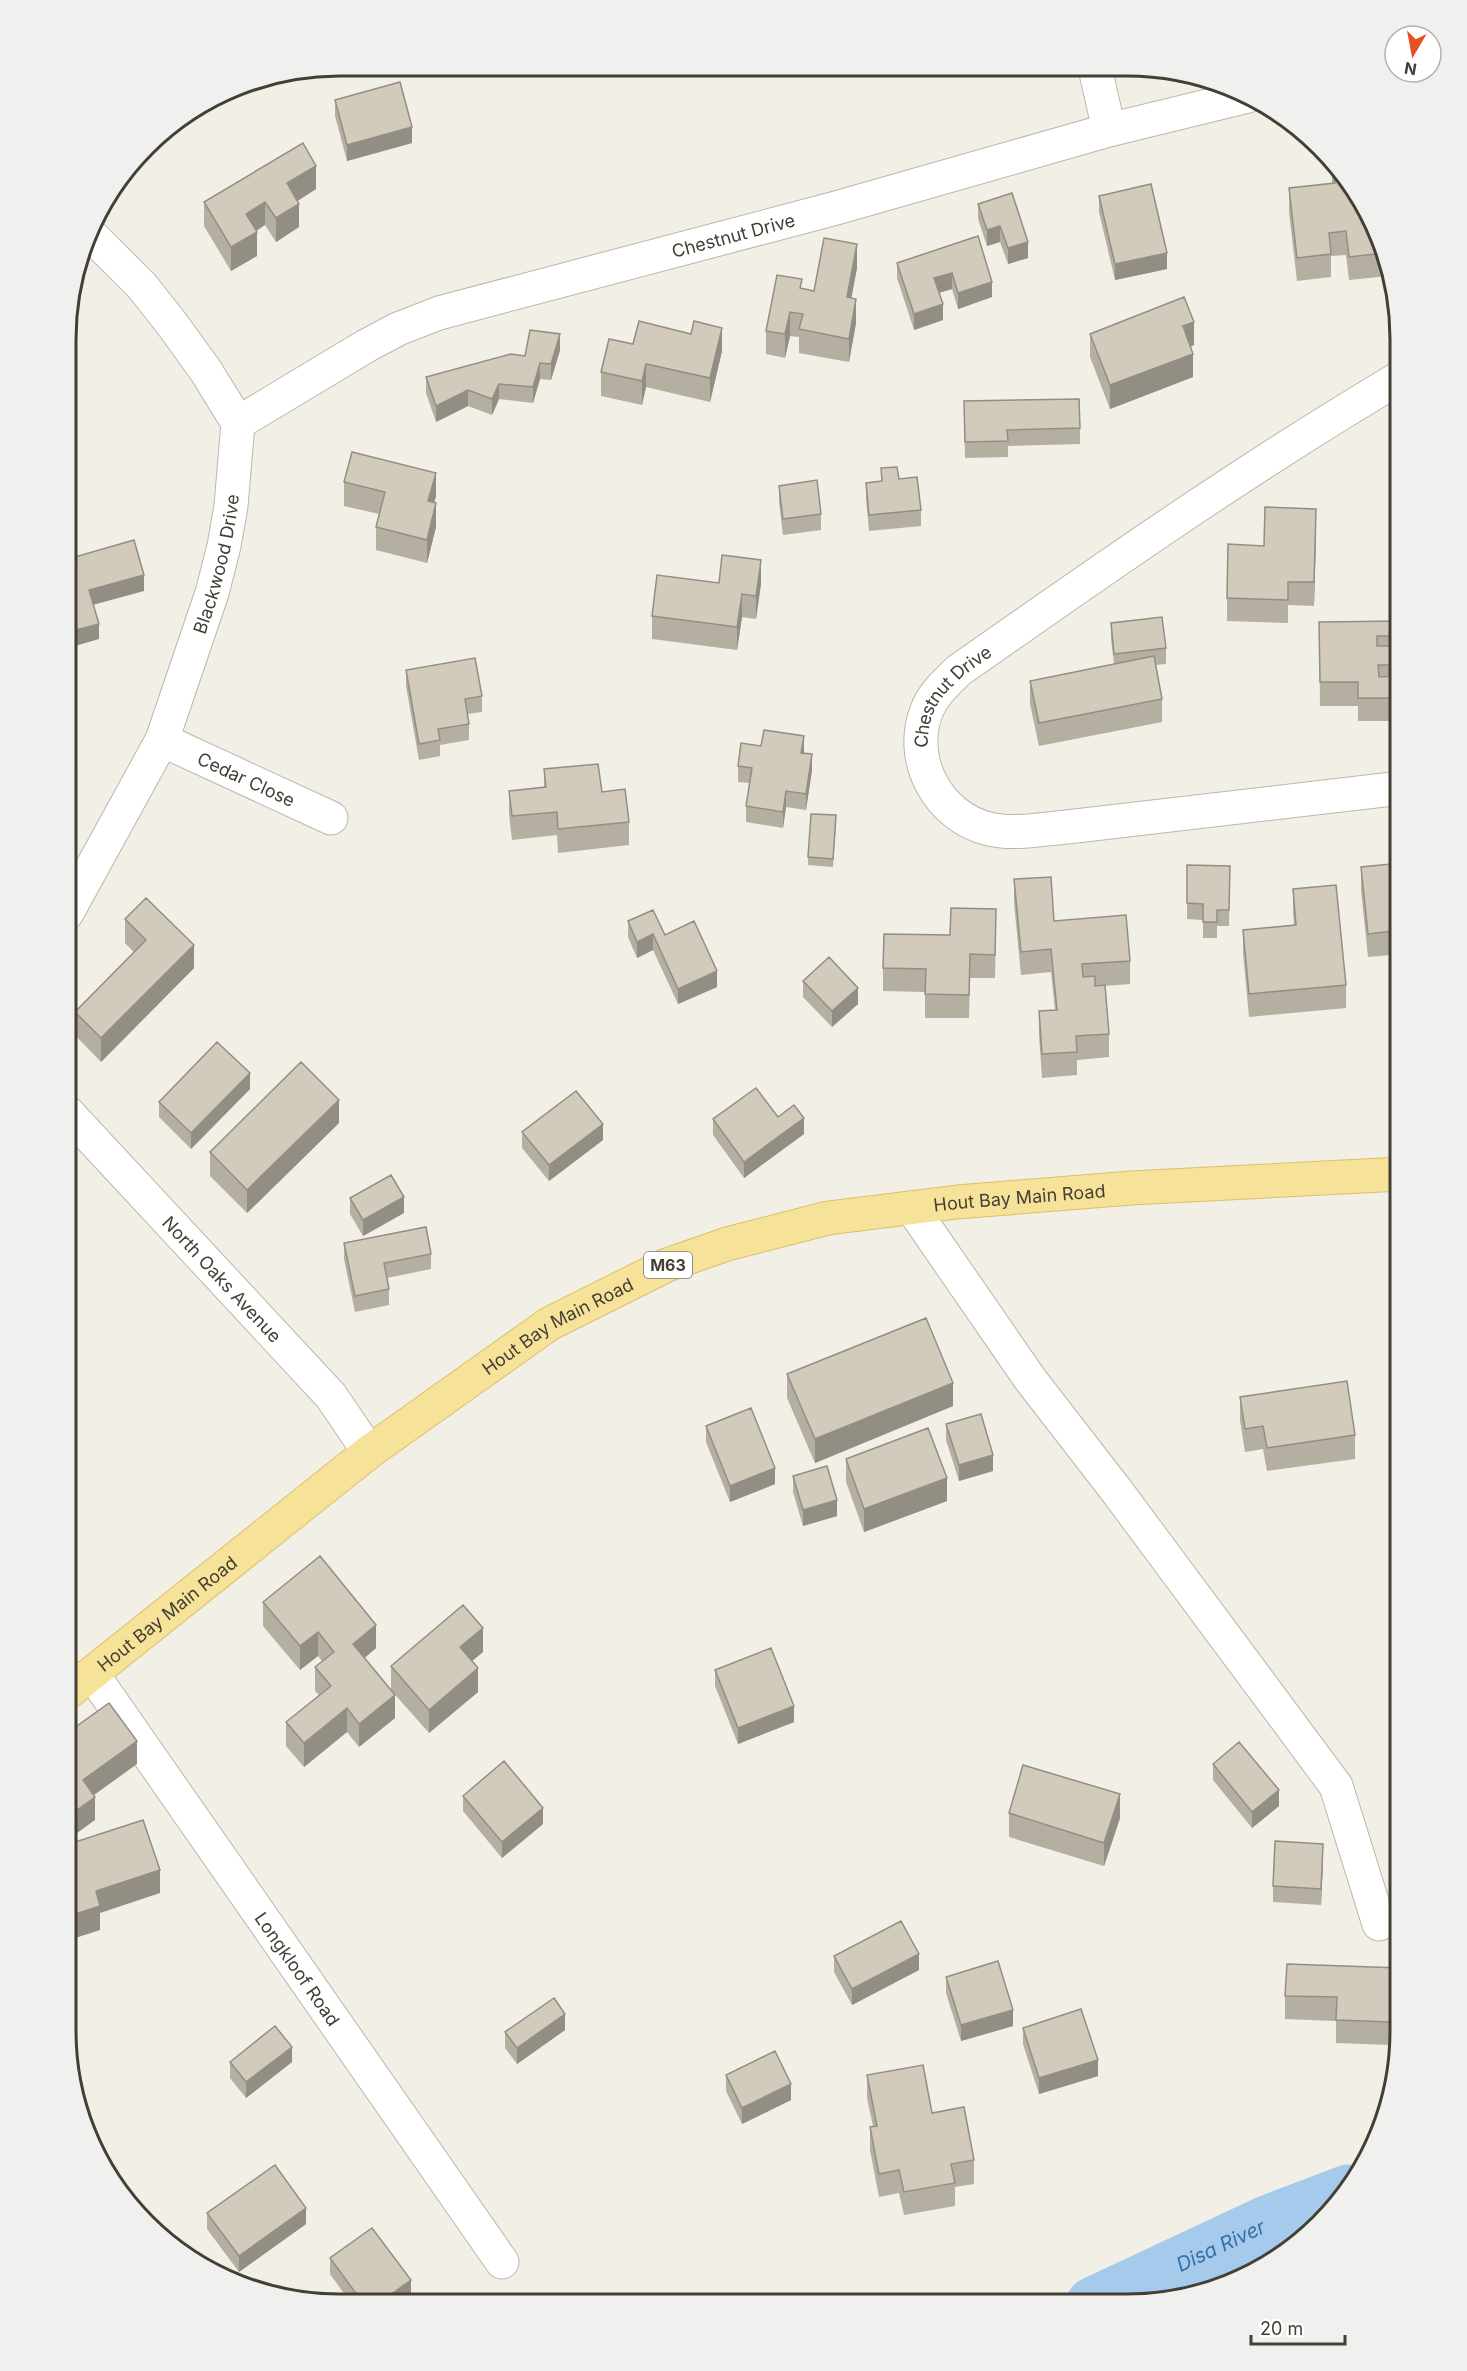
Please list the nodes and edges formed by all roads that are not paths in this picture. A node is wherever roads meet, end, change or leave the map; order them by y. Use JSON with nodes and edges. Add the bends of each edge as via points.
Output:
{"nodes":[{"id":1,"x":1097,"y":76,"type":"edge"},
{"id":2,"x":1234,"y":99,"type":"edge"},
{"id":3,"x":1109,"y":130,"type":"junction"},
{"id":4,"x":96,"y":240,"type":"edge"},
{"id":5,"x":1390,"y":384,"type":"edge"},
{"id":6,"x":238,"y":423,"type":"junction"},
{"id":7,"x":162,"y":740,"type":"junction"},
{"id":8,"x":1390,"y":789,"type":"edge"},
{"id":9,"x":331,"y":818,"type":"dead end"},
{"id":10,"x":76,"y":899,"type":"edge"},
{"id":11,"x":76,"y":1122,"type":"edge"},
{"id":12,"x":1390,"y":1175,"type":"edge"},
{"id":13,"x":912,"y":1208,"type":"junction"},
{"id":14,"x":369,"y":1452,"type":"junction"},
{"id":15,"x":93,"y":1675,"type":"junction"},
{"id":16,"x":76,"y":1687,"type":"edge"},
{"id":17,"x":1379,"y":1924,"type":"dead end"},
{"id":18,"x":502,"y":2262,"type":"dead end"}],
"edges":[{"from":1,"to":3,"type":"street"},
{"from":2,"to":3,"type":"street","name":"Chestnut Drive"},
{"from":3,"to":6,"type":"street","name":"Chestnut Drive","via":[[440,314],[366,346]]},
{"from":4,"to":6,"type":"street","via":[[142,286],[172,324]]},
{"from":5,"to":8,"type":"street","name":"Chestnut Drive","via":[[1108,566],[958,671],[939,690],[927,710],[920,747],[925,770],[938,797],[962,819],[989,830],[1067,827]]},
{"from":6,"to":7,"type":"street","name":"Blackwood Drive","via":[[224,546]]},
{"from":7,"to":9,"type":"street","name":"Cedar Close"},
{"from":7,"to":10,"type":"street","name":"Blackwood Drive"},
{"from":11,"to":14,"type":"street","name":"North Oaks Avenue","via":[[331,1396]]},
{"from":12,"to":13,"type":"main road","name":"Hout Bay Main Road","number":"M63","via":[[1131,1188]]},
{"from":13,"to":14,"type":"main road","name":"Hout Bay Main Road","number":"M63","via":[[828,1218],[728,1244],[667,1265],[549,1324]]},
{"from":13,"to":17,"type":"street","via":[[1030,1379],[1336,1786]]},
{"from":14,"to":15,"type":"main road","name":"Hout Bay Main Road","number":"M63"},
{"from":15,"to":16,"type":"main road","name":"Hout Bay Main Road","number":"M63"},
{"from":15,"to":18,"type":"street","name":"Longkloof Road"}]}
